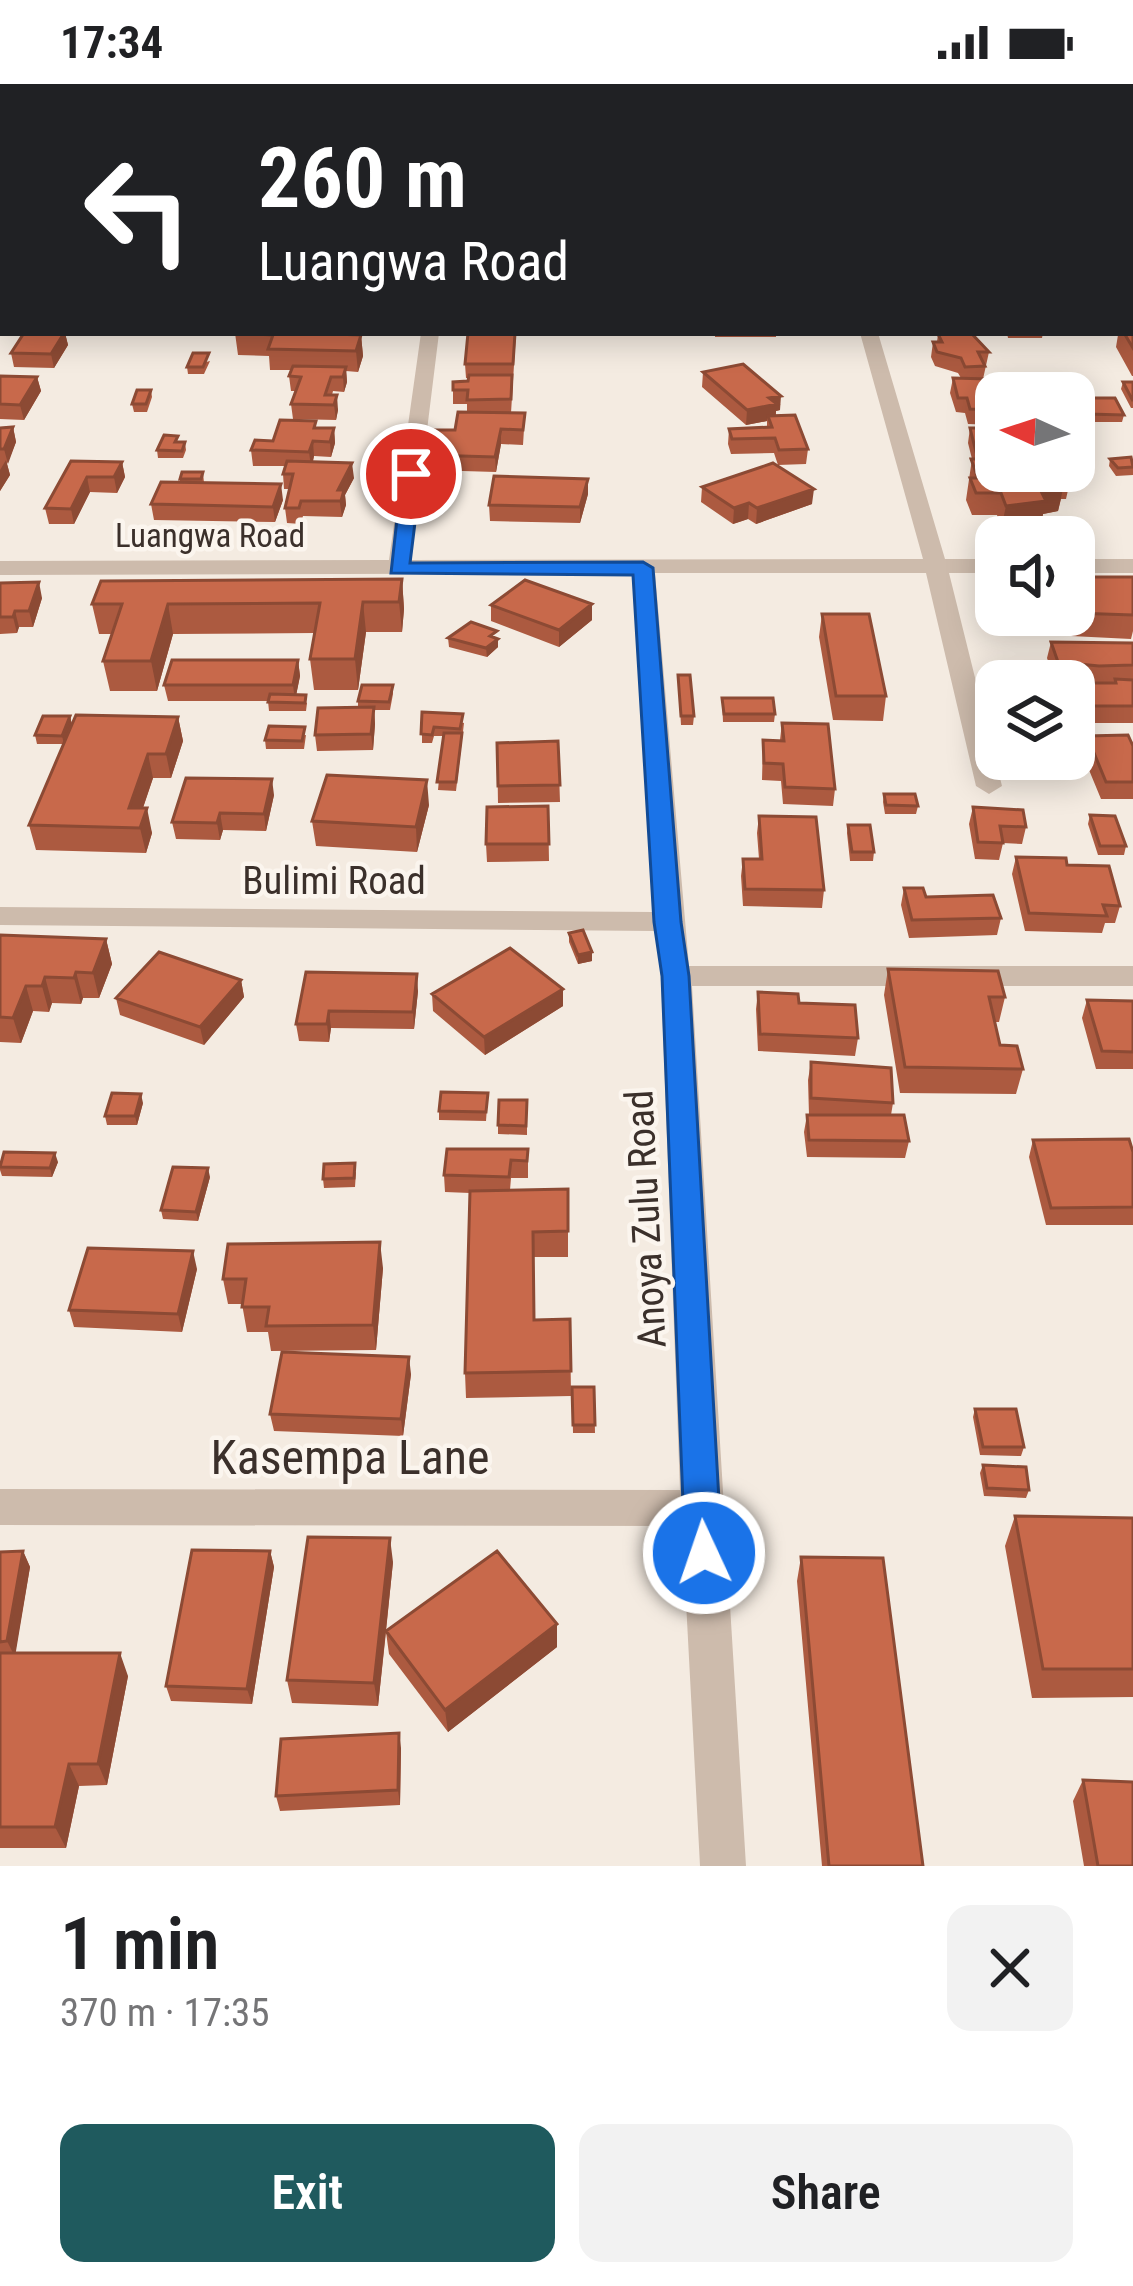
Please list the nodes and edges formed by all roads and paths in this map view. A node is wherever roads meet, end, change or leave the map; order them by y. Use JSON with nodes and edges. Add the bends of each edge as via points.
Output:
{"nodes":[{"id":1,"x":430,"y":336,"type":"edge"},
{"id":2,"x":870,"y":336,"type":"edge"},
{"id":3,"x":937,"y":566,"type":"junction"},
{"id":4,"x":975,"y":566,"type":"edge"},
{"id":5,"x":1095,"y":566,"type":"edge"},
{"id":6,"x":1133,"y":566,"type":"edge"},
{"id":7,"x":0,"y":568,"type":"edge"},
{"id":8,"x":643,"y":568,"type":"junction"},
{"id":9,"x":399,"y":569,"type":"junction"},
{"id":10,"x":989,"y":786,"type":"dead end"},
{"id":11,"x":0,"y":916,"type":"edge"},
{"id":12,"x":668,"y":922,"type":"junction"},
{"id":13,"x":676,"y":976,"type":"junction"},
{"id":14,"x":1133,"y":976,"type":"edge"},
{"id":15,"x":0,"y":1507,"type":"edge"},
{"id":16,"x":701,"y":1508,"type":"junction"},
{"id":17,"x":724,"y":1866,"type":"edge"}],
"edges":[{"from":1,"to":9,"type":"street"},
{"from":2,"to":3,"type":"street"},
{"from":3,"to":4,"type":"street","name":"Luangwa Road"},
{"from":3,"to":8,"type":"street","name":"Luangwa Road"},
{"from":3,"to":10,"type":"street"},
{"from":5,"to":6,"type":"street"},
{"from":7,"to":9,"type":"street","name":"Luangwa Road"},
{"from":8,"to":9,"type":"street","name":"Luangwa Road"},
{"from":8,"to":12,"type":"street","name":"Anoya Zulu Road"},
{"from":11,"to":12,"type":"street","name":"Bulimi Road"},
{"from":12,"to":13,"type":"street","name":"Anoya Zulu Road"},
{"from":13,"to":14,"type":"street"},
{"from":13,"to":16,"type":"street","name":"Anoya Zulu Road"},
{"from":15,"to":16,"type":"street","name":"Kasempa Lane"},
{"from":16,"to":17,"type":"street","name":"Anoya Zulu Road"}]}
